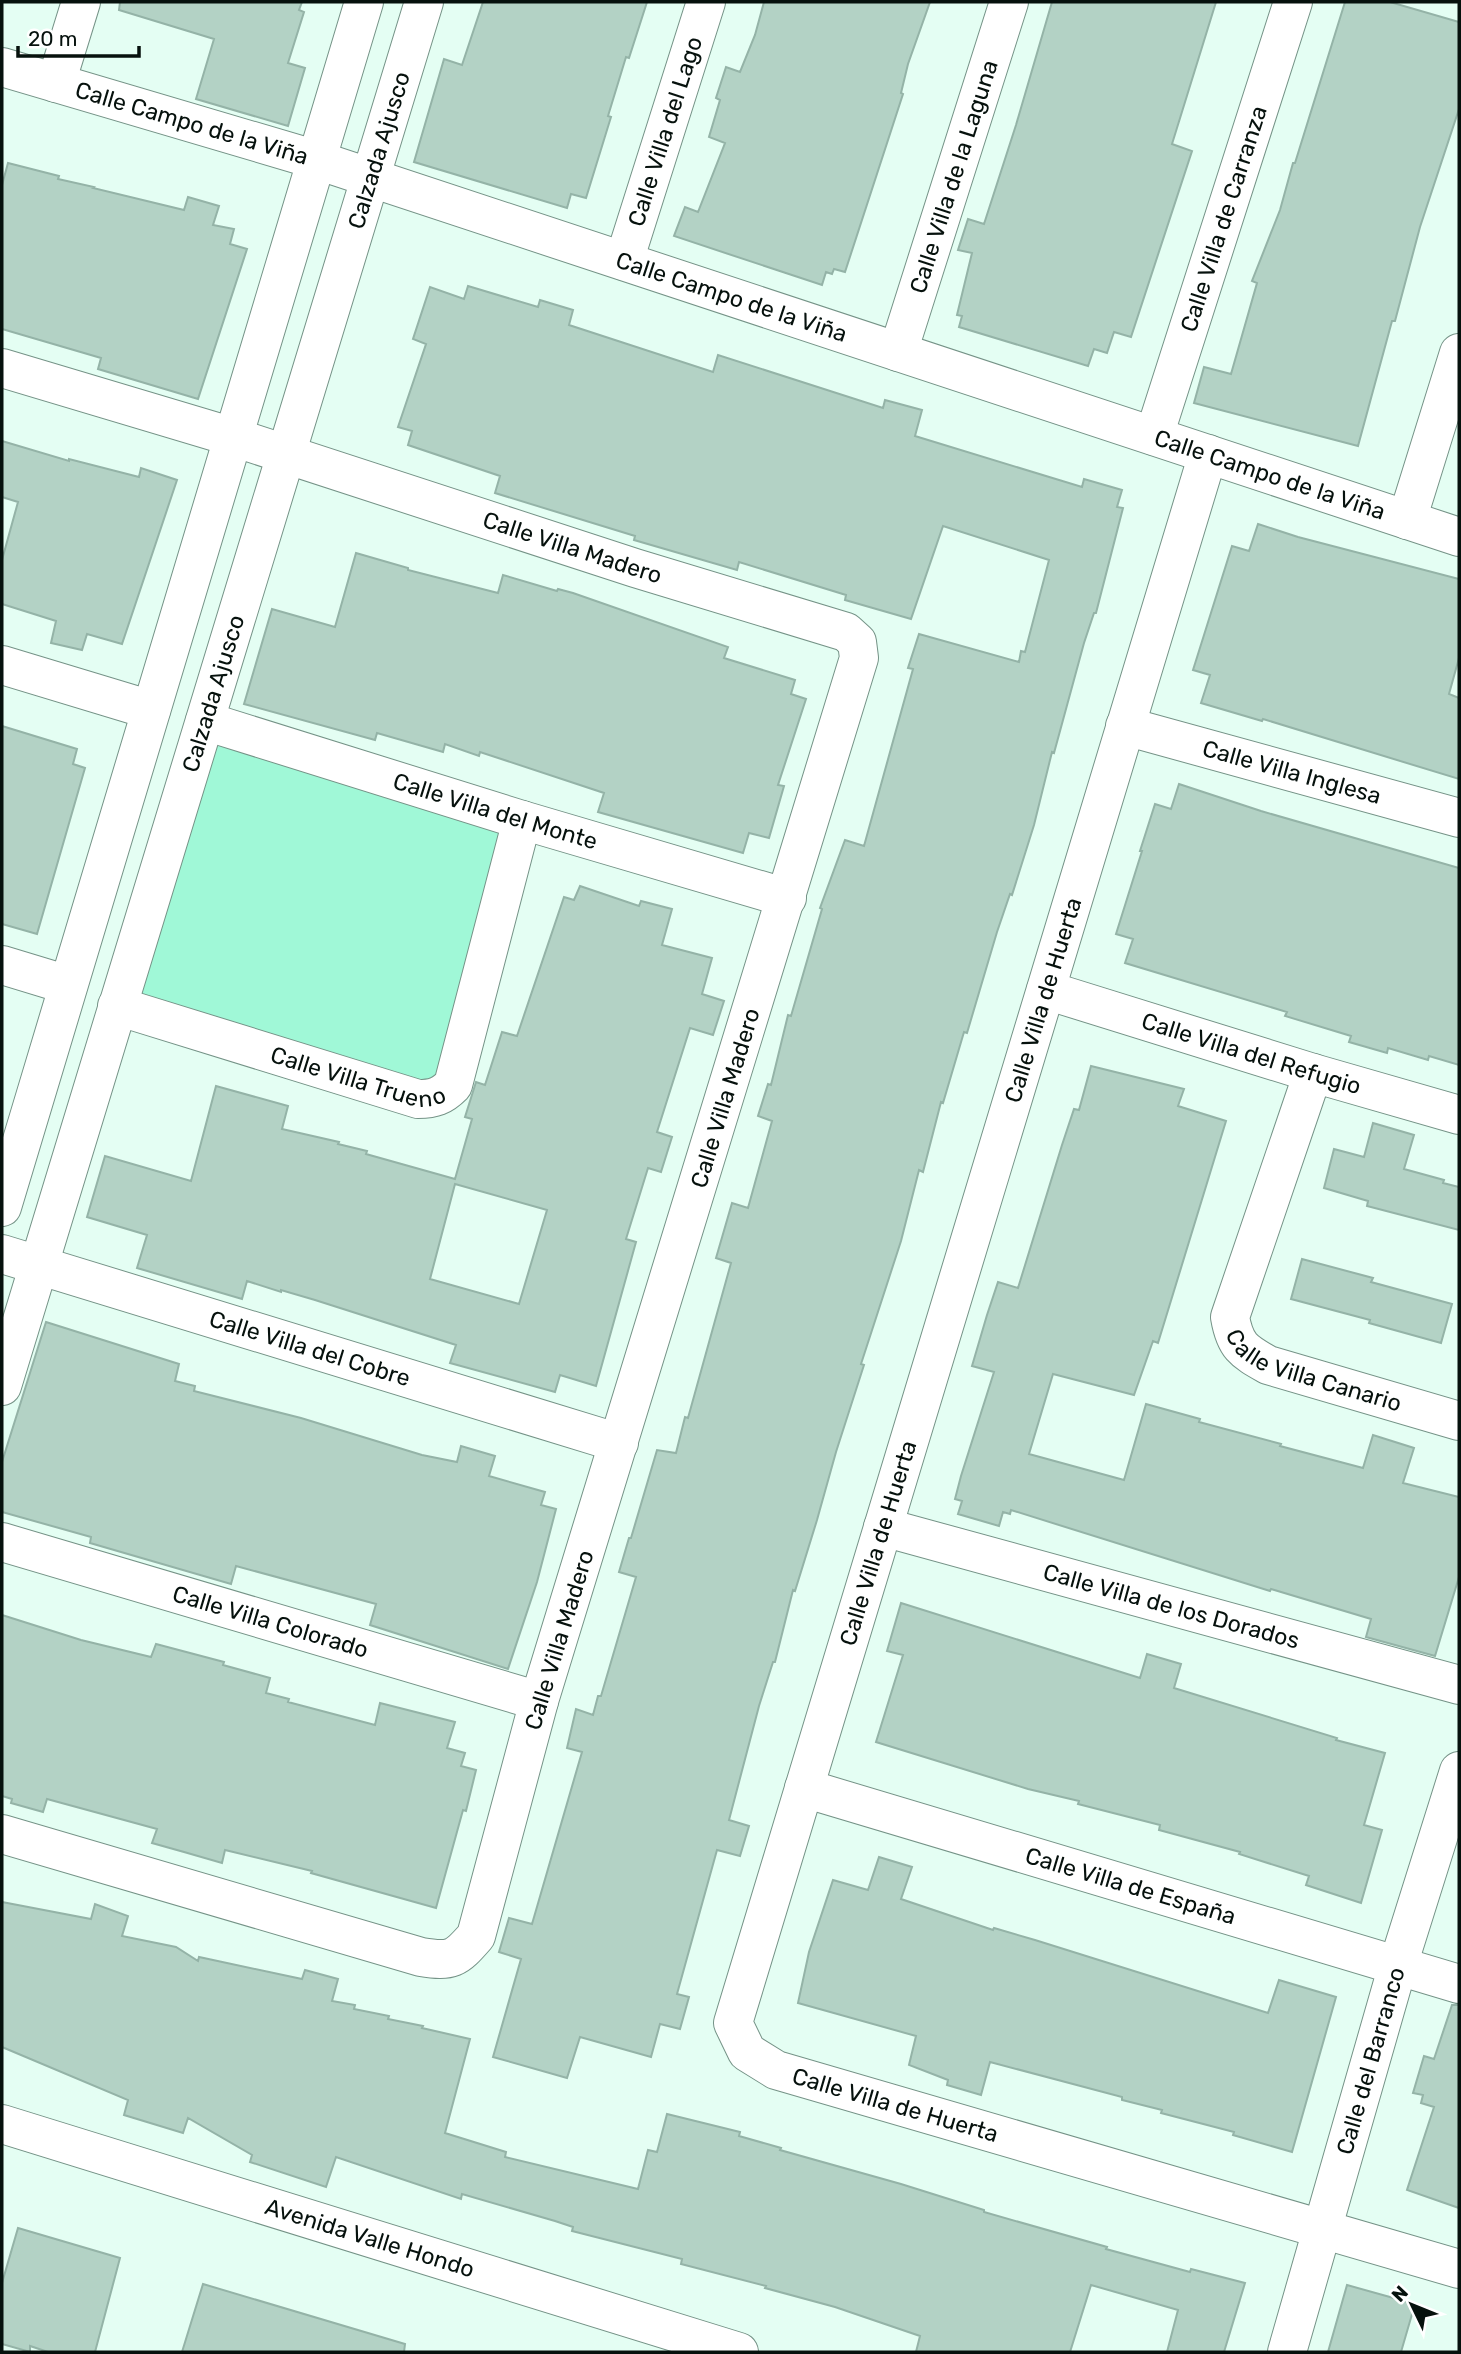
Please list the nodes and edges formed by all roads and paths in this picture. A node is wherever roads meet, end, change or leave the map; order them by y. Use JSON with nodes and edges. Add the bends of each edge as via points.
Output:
{"nodes":[{"id":1,"x":81,"y":2,"type":"edge"},
{"id":2,"x":364,"y":2,"type":"edge"},
{"id":3,"x":424,"y":2,"type":"edge"},
{"id":4,"x":706,"y":2,"type":"edge"},
{"id":5,"x":1009,"y":2,"type":"edge"},
{"id":6,"x":1293,"y":2,"type":"edge"},
{"id":7,"x":2,"y":67,"type":"edge"},
{"id":8,"x":55,"y":83,"type":"junction"},
{"id":9,"x":317,"y":160,"type":"junction"},
{"id":10,"x":370,"y":177,"type":"junction"},
{"id":11,"x":624,"y":261,"type":"junction"},
{"id":12,"x":898,"y":352,"type":"junction"},
{"id":13,"x":1459,"y":354,"type":"edge"},
{"id":14,"x":2,"y":368,"type":"edge"},
{"id":15,"x":1154,"y":436,"type":"junction"},
{"id":16,"x":233,"y":437,"type":"junction"},
{"id":17,"x":286,"y":454,"type":"junction"},
{"id":18,"x":1208,"y":454,"type":"junction"},
{"id":19,"x":1407,"y":520,"type":"junction"},
{"id":20,"x":1459,"y":537,"type":"edge"},
{"id":21,"x":2,"y":665,"type":"edge"},
{"id":22,"x":151,"y":710,"type":"junction"},
{"id":23,"x":205,"y":721,"type":"junction"},
{"id":24,"x":1125,"y":726,"type":"junction"},
{"id":25,"x":1459,"y":818,"type":"edge"},
{"id":26,"x":522,"y":820,"type":"junction"},
{"id":27,"x":787,"y":898,"type":"junction"},
{"id":28,"x":88,"y":918,"type":"junction"},
{"id":29,"x":141,"y":930,"type":"junction"},
{"id":30,"x":2,"y":965,"type":"edge"},
{"id":31,"x":68,"y":985,"type":"junction"},
{"id":32,"x":1046,"y":990,"type":"junction"},
{"id":33,"x":117,"y":1006,"type":"junction"},
{"id":34,"x":1313,"y":1073,"type":"junction"},
{"id":35,"x":1459,"y":1115,"type":"edge"},
{"id":36,"x":2,"y":1207,"type":"edge"},
{"id":37,"x":2,"y":1254,"type":"edge"},
{"id":38,"x":38,"y":1266,"type":"junction"},
{"id":39,"x":2,"y":1385,"type":"edge"},
{"id":40,"x":1459,"y":1421,"type":"edge"},
{"id":41,"x":619,"y":1443,"type":"junction"},
{"id":42,"x":883,"y":1527,"type":"junction"},
{"id":43,"x":2,"y":1542,"type":"edge"},
{"id":44,"x":1459,"y":1685,"type":"edge"},
{"id":45,"x":539,"y":1701,"type":"junction"},
{"id":46,"x":1459,"y":1771,"type":"edge"},
{"id":47,"x":804,"y":1788,"type":"junction"},
{"id":48,"x":2,"y":1834,"type":"edge"},
{"id":49,"x":1398,"y":1965,"type":"junction"},
{"id":50,"x":1459,"y":1983,"type":"edge"},
{"id":51,"x":2,"y":2124,"type":"edge"},
{"id":52,"x":1324,"y":2229,"type":"junction"},
{"id":53,"x":1459,"y":2269,"type":"edge"},
{"id":54,"x":724,"y":2350,"type":"edge"},
{"id":55,"x":1287,"y":2352,"type":"edge"}],
"edges":[{"from":1,"to":8,"type":"street"},
{"from":2,"to":9,"type":"street"},
{"from":3,"to":10,"type":"street","name":"Calzada Ajusco"},
{"from":4,"to":11,"type":"street","name":"Calle Villa del Lago"},
{"from":5,"to":12,"type":"street","name":"Calle Villa de la Laguna"},
{"from":6,"to":15,"type":"street","name":"Calle Villa de Carranza"},
{"from":7,"to":8,"type":"street","name":"Calle Campo de la Viña"},
{"from":8,"to":9,"type":"street","name":"Calle Campo de la Viña"},
{"from":9,"to":10,"type":"street","name":"Calle Campo de la Viña"},
{"from":9,"to":16,"type":"street"},
{"from":10,"to":11,"type":"street","name":"Calle Campo de la Viña"},
{"from":10,"to":17,"type":"street","name":"Calzada Ajusco"},
{"from":11,"to":12,"type":"street","name":"Calle Campo de la Viña"},
{"from":12,"to":15,"type":"street","name":"Calle Campo de la Viña"},
{"from":13,"to":19,"type":"street"},
{"from":14,"to":16,"type":"street","name":"Calle Villa Madero"},
{"from":15,"to":18,"type":"street","name":"Calle Campo de la Viña"},
{"from":16,"to":17,"type":"street","name":"Calle Villa Madero"},
{"from":16,"to":22,"type":"street"},
{"from":17,"to":23,"type":"street","name":"Calzada Ajusco"},
{"from":17,"to":27,"type":"street","name":"Calle Villa Madero","via":[[846,632],[857,642],[859,658]]},
{"from":18,"to":19,"type":"street","name":"Calle Campo de la Viña"},
{"from":18,"to":24,"type":"street","name":"Calle Villa de Huerta"},
{"from":19,"to":20,"type":"street","name":"Calle Campo de la Viña"},
{"from":21,"to":22,"type":"street"},
{"from":22,"to":28,"type":"street"},
{"from":23,"to":26,"type":"street","name":"Calle Villa del Monte"},
{"from":23,"to":29,"type":"street","name":"Calzada Ajusco"},
{"from":24,"to":25,"type":"street","name":"Calle Villa Inglesa"},
{"from":24,"to":32,"type":"street","name":"Calle Villa de Huerta"},
{"from":26,"to":27,"type":"street","name":"Calle Villa del Monte"},
{"from":26,"to":33,"type":"street","name":"Calle Villa Trueno","via":[[453,1085],[443,1096],[418,1099]]},
{"from":27,"to":41,"type":"street","name":"Calle Villa Madero"},
{"from":28,"to":29,"type":"street"},
{"from":28,"to":31,"type":"street"},
{"from":29,"to":33,"type":"street","name":"Calzada Ajusco"},
{"from":30,"to":31,"type":"street"},
{"from":31,"to":36,"type":"street"},
{"from":32,"to":34,"type":"street","name":"Calle Villa del Refugio"},
{"from":32,"to":42,"type":"street","name":"Calle Villa de Huerta"},
{"from":33,"to":38,"type":"street","name":"Calzada Ajusco"},
{"from":34,"to":35,"type":"street","name":"Calle Villa del Refugio"},
{"from":34,"to":40,"type":"street","name":"Calle Villa Canario","via":[[1230,1317],[1233,1337],[1245,1352],[1268,1365]]},
{"from":37,"to":38,"type":"street","name":"Calle Villa del Cobre"},
{"from":38,"to":39,"type":"street","name":"Calzada Ajusco"},
{"from":38,"to":41,"type":"street","name":"Calle Villa del Cobre"},
{"from":41,"to":45,"type":"street","name":"Calle Villa Madero"},
{"from":42,"to":44,"type":"street","name":"Calle Villa de los Dorados"},
{"from":42,"to":47,"type":"street","name":"Calle Villa de Huerta"},
{"from":43,"to":45,"type":"street","name":"Calle Villa Colorado"},
{"from":45,"to":48,"type":"street","name":"Calle Villa Madero","via":[[476,1936],[458,1957],[442,1961]]},
{"from":46,"to":49,"type":"street","name":"Calle del Barranco"},
{"from":47,"to":49,"type":"street","name":"Calle Villa de España"},
{"from":47,"to":52,"type":"street","name":"Calle Villa de Huerta","via":[[733,2023],[747,2052],[776,2070]]},
{"from":49,"to":50,"type":"street","name":"Calle Villa de España"},
{"from":49,"to":52,"type":"street","name":"Calle del Barranco"},
{"from":51,"to":54,"type":"street","name":"Avenida Valle Hondo"},
{"from":52,"to":53,"type":"street","name":"Calle Villa de Huerta"},
{"from":52,"to":55,"type":"street","name":"Calle del Barranco"}]}
